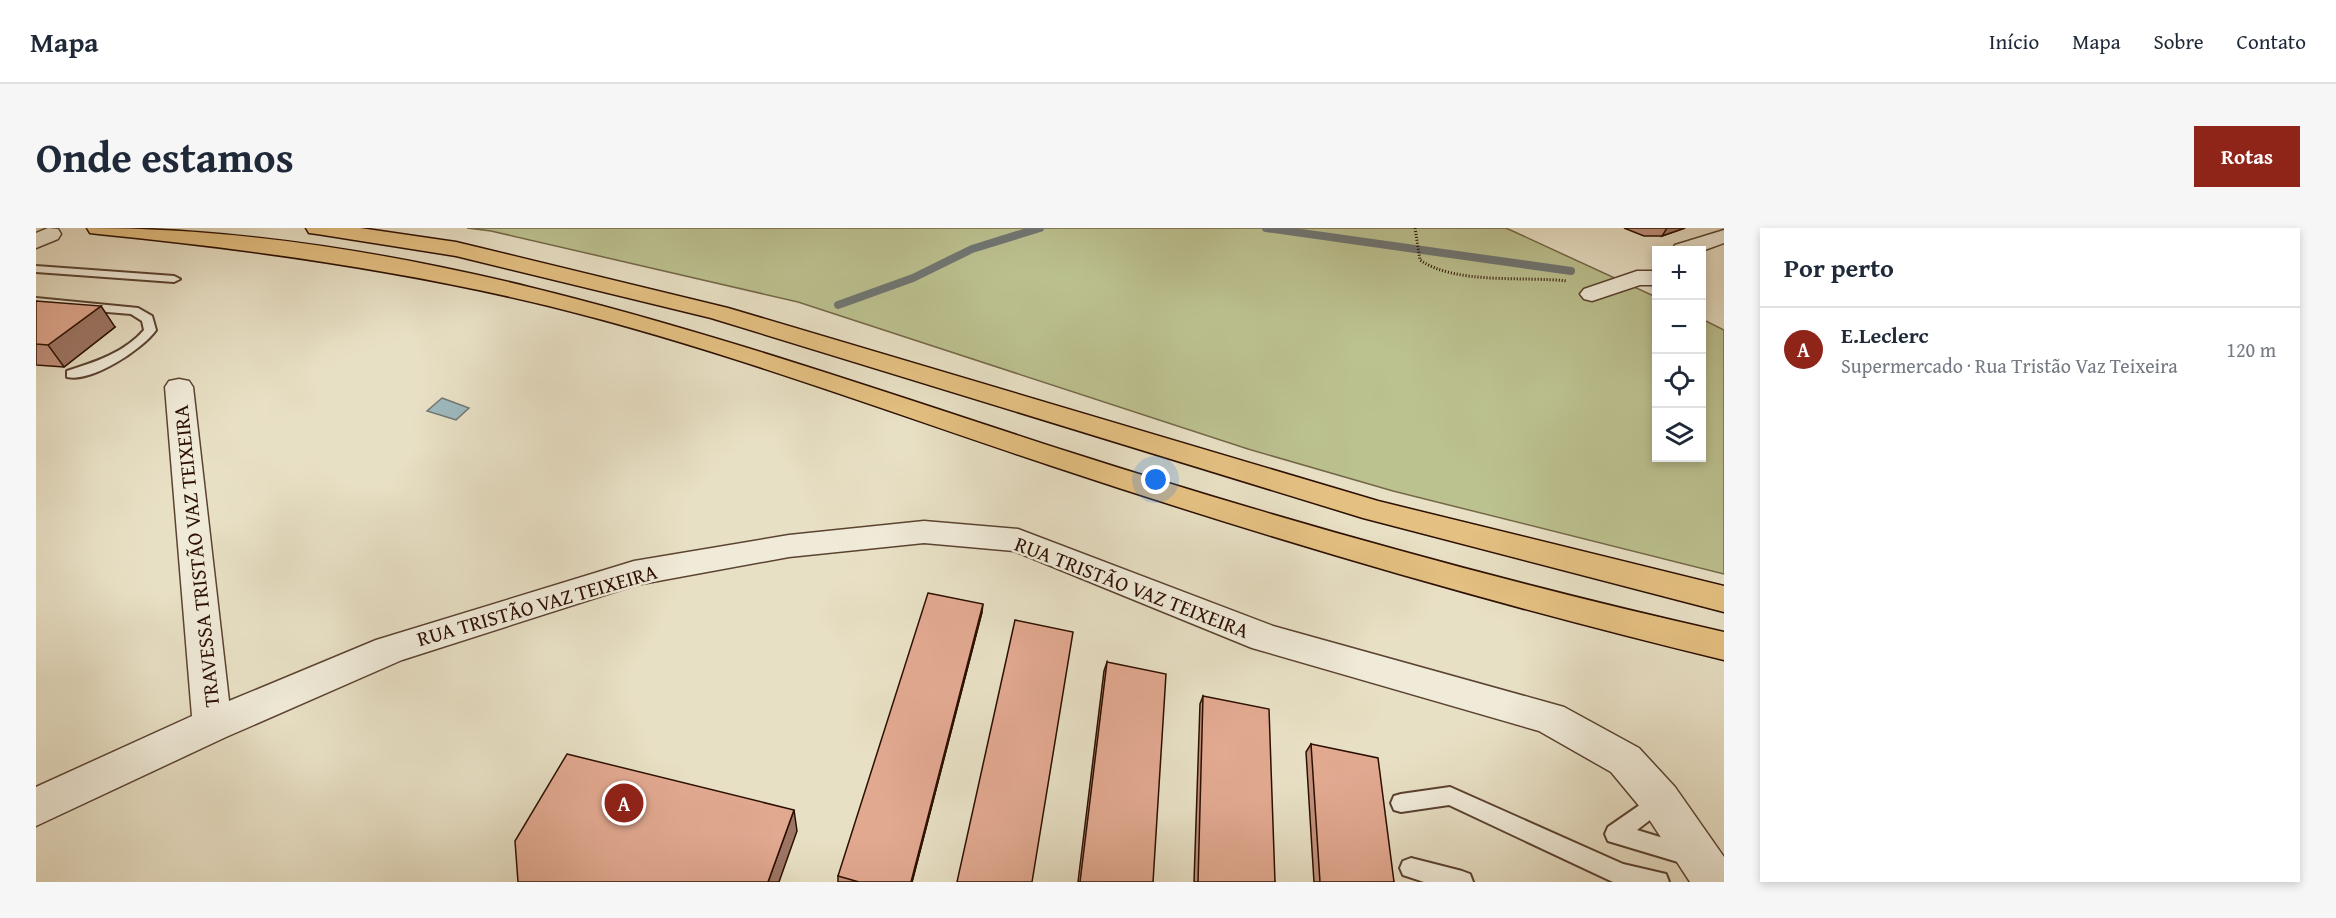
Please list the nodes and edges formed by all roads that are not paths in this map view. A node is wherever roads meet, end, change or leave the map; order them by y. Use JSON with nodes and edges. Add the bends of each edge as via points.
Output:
{"nodes":[{"id":1,"x":98,"y":228,"type":"edge"},
{"id":2,"x":317,"y":228,"type":"edge"},
{"id":3,"x":1724,"y":236,"type":"edge"},
{"id":4,"x":1695,"y":246,"type":"edge"},
{"id":5,"x":1724,"y":253,"type":"edge"},
{"id":6,"x":1706,"y":259,"type":"edge"},
{"id":7,"x":1652,"y":262,"type":"edge"},
{"id":8,"x":36,"y":269,"type":"edge"},
{"id":9,"x":1647,"y":278,"type":"edge"},
{"id":10,"x":174,"y":279,"type":"dead end"},
{"id":11,"x":1592,"y":294,"type":"dead end"},
{"id":12,"x":36,"y":302,"type":"edge"},
{"id":13,"x":72,"y":374,"type":"dead end"},
{"id":14,"x":179,"y":387,"type":"dead end"},
{"id":15,"x":1724,"y":599,"type":"edge"},
{"id":16,"x":1724,"y":646,"type":"edge"},
{"id":17,"x":212,"y":725,"type":"junction"},
{"id":18,"x":1660,"y":800,"type":"junction"},
{"id":19,"x":1401,"y":803,"type":"dead end"},
{"id":20,"x":36,"y":807,"type":"edge"},
{"id":21,"x":1411,"y":868,"type":"dead end"},
{"id":22,"x":1713,"y":871,"type":"edge"},
{"id":23,"x":1625,"y":877,"type":"edge"},
{"id":24,"x":1462,"y":882,"type":"edge"},
{"id":25,"x":1658,"y":882,"type":"edge"}],
"edges":[{"from":1,"to":16,"type":"highway","via":[[281,247],[414,269],[559,302],[732,351],[1129,481],[1389,559]]},
{"from":2,"to":15,"type":"highway","via":[[456,249],[719,313],[1374,511]]},
{"from":3,"to":4,"type":"street"},
{"from":5,"to":6,"type":"street"},
{"from":7,"to":9,"type":"street","via":[[1636,268]]},
{"from":8,"to":10,"type":"lane"},
{"from":9,"to":11,"type":"street"},
{"from":12,"to":13,"type":"lane","via":[[123,310],[148,319],[150,330],[142,341],[99,366]]},
{"from":14,"to":17,"type":"street","name":"TRAVESSA TRISTÃO VAZ TEIXEIRA"},
{"from":17,"to":18,"type":"street","name":"RUA TRISTÃO VAZ TEIXEIRA","via":[[388,650],[634,573],[789,546],[924,532],[1018,540],[1265,638],[1550,718],[1625,760]]},
{"from":17,"to":20,"type":"street","name":"RUA TRISTÃO VAZ TEIXEIRA"},
{"from":18,"to":22,"type":"street","name":"RUA TRISTÃO VAZ TEIXEIRA"},
{"from":18,"to":22,"type":"lane","via":[[1616,834]]},
{"from":19,"to":23,"type":"lane","via":[[1450,796]]},
{"from":21,"to":24,"type":"lane"},
{"from":23,"to":25,"type":"lane"}]}
